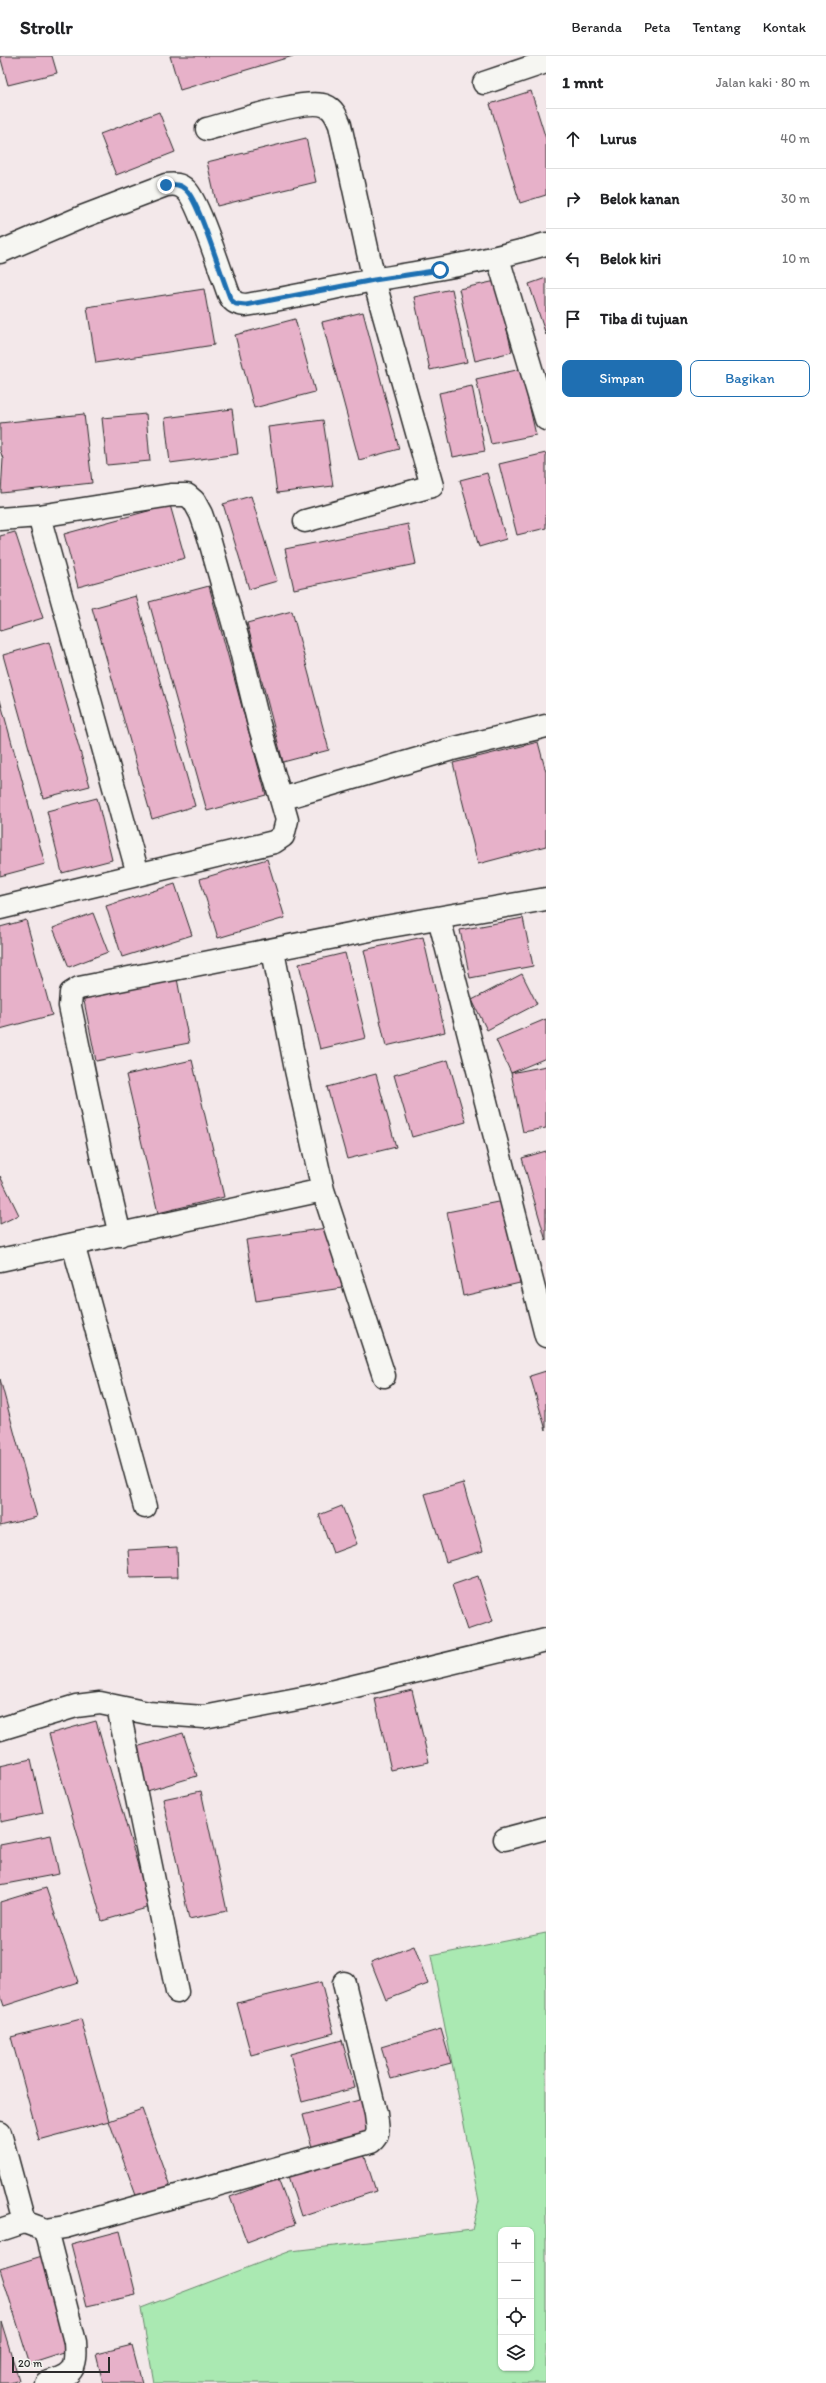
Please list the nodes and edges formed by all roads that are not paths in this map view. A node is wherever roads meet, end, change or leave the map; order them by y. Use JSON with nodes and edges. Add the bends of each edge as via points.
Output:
{"nodes":[{"id":1,"x":546,"y":62,"type":"edge"},
{"id":2,"x":484,"y":83,"type":"dead end"},
{"id":3,"x":207,"y":129,"type":"dead end"},
{"id":4,"x":546,"y":244,"type":"edge"},
{"id":5,"x":0,"y":252,"type":"edge"},
{"id":6,"x":498,"y":258,"type":"junction"},
{"id":7,"x":374,"y":280,"type":"junction"},
{"id":8,"x":546,"y":419,"type":"edge"},
{"id":9,"x":39,"y":516,"type":"junction"},
{"id":10,"x":0,"y":519,"type":"edge"},
{"id":11,"x":305,"y":521,"type":"dead end"},
{"id":12,"x":546,"y":726,"type":"edge"},
{"id":13,"x":281,"y":799,"type":"junction"},
{"id":14,"x":138,"y":874,"type":"junction"},
{"id":15,"x":546,"y":899,"type":"edge"},
{"id":16,"x":0,"y":908,"type":"edge"},
{"id":17,"x":439,"y":918,"type":"junction"},
{"id":18,"x":273,"y":951,"type":"junction"},
{"id":19,"x":323,"y":1190,"type":"junction"},
{"id":20,"x":120,"y":1235,"type":"junction"},
{"id":21,"x":73,"y":1244,"type":"junction"},
{"id":22,"x":0,"y":1260,"type":"edge"},
{"id":23,"x":546,"y":1336,"type":"edge"},
{"id":24,"x":384,"y":1376,"type":"dead end"},
{"id":25,"x":145,"y":1507,"type":"dead end"},
{"id":26,"x":546,"y":1640,"type":"edge"},
{"id":27,"x":118,"y":1707,"type":"junction"},
{"id":28,"x":0,"y":1729,"type":"edge"},
{"id":29,"x":546,"y":1828,"type":"edge"},
{"id":30,"x":505,"y":1839,"type":"dead end"},
{"id":31,"x":344,"y":1983,"type":"dead end"},
{"id":32,"x":177,"y":1992,"type":"dead end"},
{"id":33,"x":0,"y":2133,"type":"edge"},
{"id":34,"x":24,"y":2222,"type":"junction"},
{"id":35,"x":0,"y":2230,"type":"edge"},
{"id":36,"x":46,"y":2230,"type":"junction"},
{"id":37,"x":46,"y":2383,"type":"edge"}],
"edges":[{"from":1,"to":2,"type":"street"},
{"from":3,"to":7,"type":"street","via":[[309,103],[327,106],[335,114],[340,125]]},
{"from":4,"to":6,"type":"street"},
{"from":5,"to":7,"type":"street","via":[[82,217],[166,185],[176,184],[187,190],[195,206],[231,300],[236,304],[246,305]]},
{"from":6,"to":7,"type":"street"},
{"from":6,"to":8,"type":"street"},
{"from":7,"to":11,"type":"street","via":[[432,486]]},
{"from":9,"to":10,"type":"street"},
{"from":9,"to":13,"type":"street","via":[[171,495],[187,495],[194,501],[208,534],[223,585]]},
{"from":9,"to":14,"type":"street"},
{"from":12,"to":13,"type":"street","via":[[452,749]]},
{"from":13,"to":14,"type":"street","via":[[287,820],[283,836],[274,842]]},
{"from":14,"to":16,"type":"street"},
{"from":15,"to":17,"type":"street"},
{"from":17,"to":18,"type":"street"},
{"from":17,"to":23,"type":"street"},
{"from":18,"to":19,"type":"street"},
{"from":18,"to":20,"type":"street","via":[[98,984],[79,988],[71,993],[70,1006]]},
{"from":19,"to":20,"type":"street"},
{"from":19,"to":24,"type":"street"},
{"from":20,"to":21,"type":"street"},
{"from":21,"to":22,"type":"street"},
{"from":21,"to":25,"type":"street"},
{"from":26,"to":27,"type":"street","via":[[318,1695],[204,1717],[148,1713]]},
{"from":27,"to":28,"type":"street","via":[[100,1703],[76,1706]]},
{"from":27,"to":32,"type":"street"},
{"from":29,"to":30,"type":"street"},
{"from":31,"to":36,"type":"street","via":[[376,2114],[377,2138],[371,2142],[127,2212]]},
{"from":33,"to":34,"type":"street"},
{"from":34,"to":35,"type":"street"},
{"from":34,"to":36,"type":"street"},
{"from":36,"to":37,"type":"street","via":[[76,2342],[76,2358],[65,2378]]}]}
